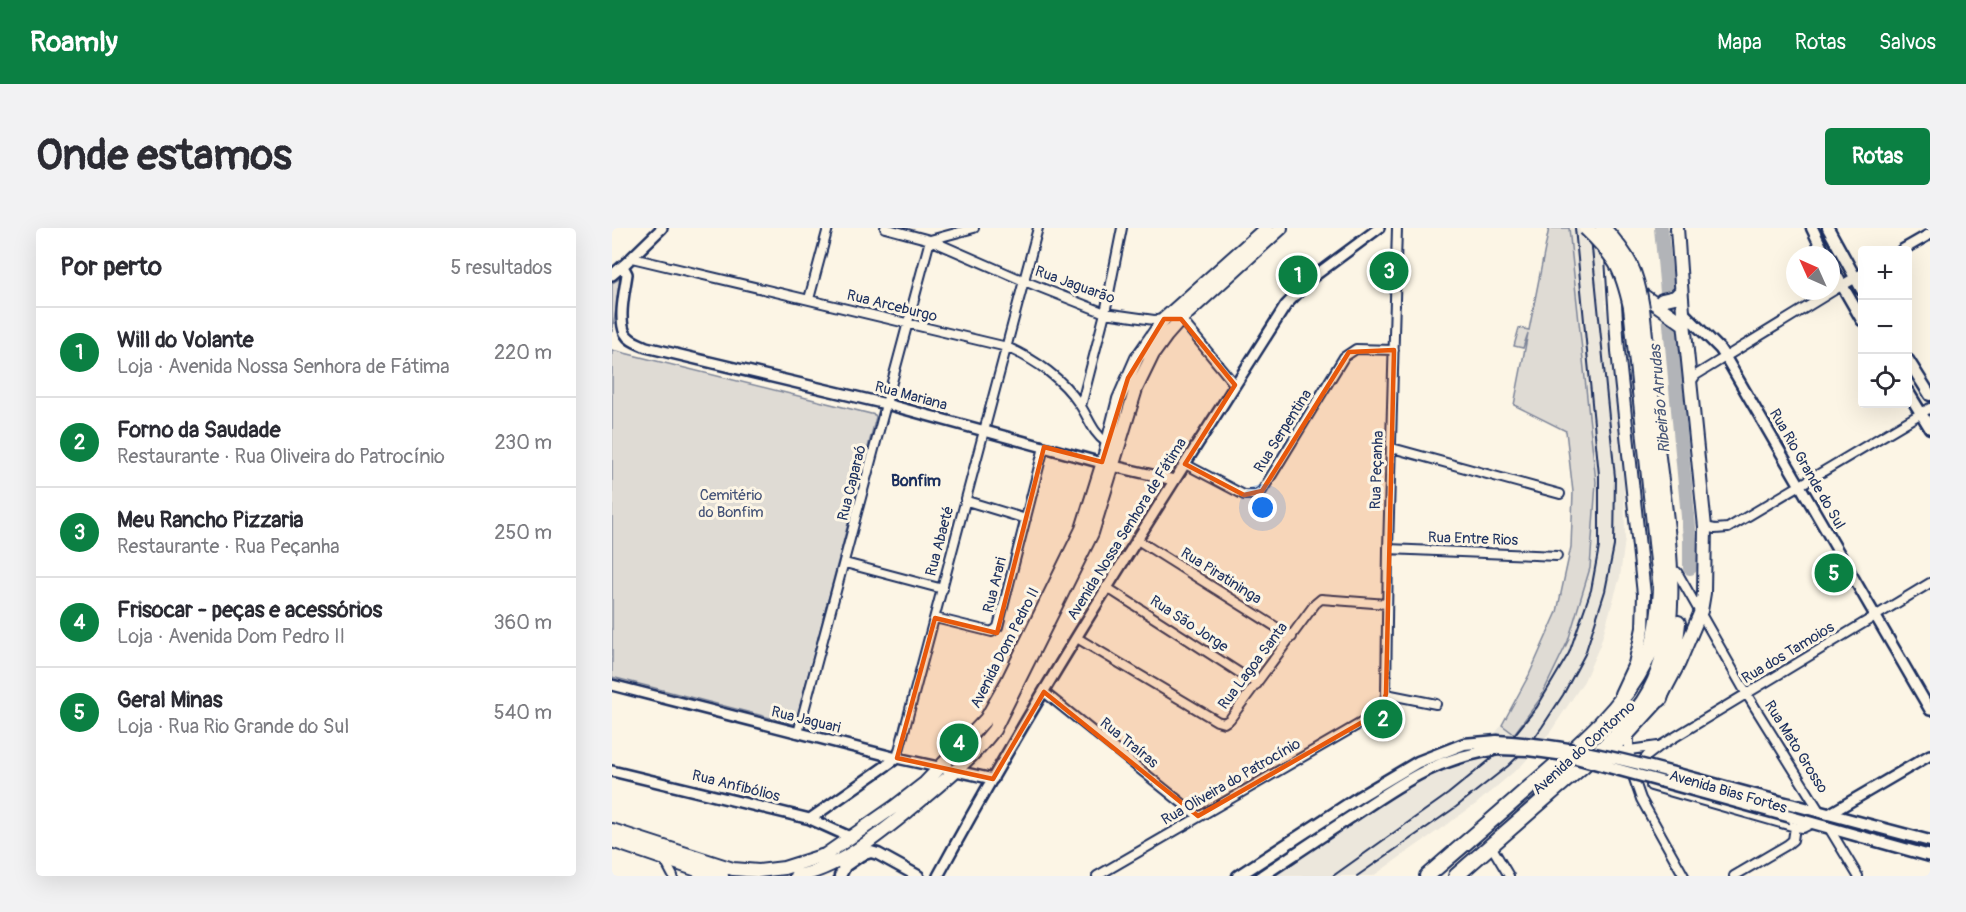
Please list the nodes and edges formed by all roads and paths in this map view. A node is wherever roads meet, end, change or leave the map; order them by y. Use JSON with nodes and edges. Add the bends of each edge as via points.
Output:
{"nodes":[{"id":1,"x":662,"y":228,"type":"edge"},
{"id":2,"x":828,"y":228,"type":"edge"},
{"id":3,"x":885,"y":228,"type":"edge"},
{"id":4,"x":974,"y":228,"type":"edge"},
{"id":5,"x":1038,"y":228,"type":"edge"},
{"id":6,"x":1122,"y":228,"type":"edge"},
{"id":7,"x":1266,"y":228,"type":"edge"},
{"id":8,"x":1281,"y":228,"type":"edge"},
{"id":9,"x":1379,"y":228,"type":"edge"},
{"id":10,"x":1397,"y":228,"type":"edge"},
{"id":11,"x":1586,"y":228,"type":"edge"},
{"id":12,"x":1603,"y":228,"type":"edge"},
{"id":13,"x":1608,"y":228,"type":"edge"},
{"id":14,"x":1677,"y":228,"type":"edge"},
{"id":15,"x":1812,"y":228,"type":"edge"},
{"id":16,"x":1828,"y":228,"type":"edge"},
{"id":17,"x":1930,"y":234,"type":"edge"},
{"id":18,"x":930,"y":240,"type":"junction"},
{"id":19,"x":1821,"y":246,"type":"edge"},
{"id":20,"x":1909,"y":246,"type":"edge"},
{"id":21,"x":632,"y":258,"type":"junction"},
{"id":22,"x":1613,"y":265,"type":"junction"},
{"id":23,"x":616,"y":272,"type":"edge"},
{"id":24,"x":1858,"y":274,"type":"edge"},
{"id":25,"x":1858,"y":277,"type":"edge"},
{"id":26,"x":1024,"y":281,"type":"junction"},
{"id":27,"x":1841,"y":286,"type":"junction"},
{"id":28,"x":809,"y":299,"type":"junction"},
{"id":29,"x":1665,"y":306,"type":"junction"},
{"id":30,"x":1858,"y":312,"type":"edge"},
{"id":31,"x":1105,"y":313,"type":"junction"},
{"id":32,"x":1164,"y":319,"type":"junction"},
{"id":33,"x":1181,"y":319,"type":"junction"},
{"id":34,"x":908,"y":324,"type":"junction"},
{"id":35,"x":1007,"y":347,"type":"junction"},
{"id":36,"x":1394,"y":350,"type":"junction"},
{"id":37,"x":1618,"y":351,"type":"junction"},
{"id":38,"x":1726,"y":358,"type":"junction"},
{"id":39,"x":1912,"y":366,"type":"edge"},
{"id":40,"x":1691,"y":382,"type":"junction"},
{"id":41,"x":1235,"y":385,"type":"junction"},
{"id":42,"x":1930,"y":395,"type":"edge"},
{"id":43,"x":1912,"y":396,"type":"edge"},
{"id":44,"x":886,"y":404,"type":"junction"},
{"id":45,"x":1081,"y":406,"type":"junction"},
{"id":46,"x":1926,"y":411,"type":"edge"},
{"id":47,"x":1930,"y":428,"type":"edge"},
{"id":48,"x":985,"y":431,"type":"junction"},
{"id":49,"x":1107,"y":443,"type":"junction"},
{"id":50,"x":1044,"y":447,"type":"junction"},
{"id":51,"x":1392,"y":448,"type":"junction"},
{"id":52,"x":1108,"y":464,"type":"junction"},
{"id":53,"x":1185,"y":464,"type":"junction"},
{"id":54,"x":1174,"y":480,"type":"junction"},
{"id":55,"x":1800,"y":487,"type":"junction"},
{"id":56,"x":1560,"y":494,"type":"dead end"},
{"id":57,"x":967,"y":501,"type":"junction"},
{"id":58,"x":1026,"y":519,"type":"junction"},
{"id":59,"x":1705,"y":527,"type":"junction"},
{"id":60,"x":1136,"y":539,"type":"junction"},
{"id":61,"x":1668,"y":545,"type":"junction"},
{"id":62,"x":1388,"y":549,"type":"junction"},
{"id":63,"x":1557,"y":556,"type":"dead end"},
{"id":64,"x":845,"y":563,"type":"junction"},
{"id":65,"x":1677,"y":572,"type":"junction"},
{"id":66,"x":1930,"y":583,"type":"edge"},
{"id":67,"x":1106,"y":587,"type":"junction"},
{"id":68,"x":943,"y":589,"type":"junction"},
{"id":69,"x":1387,"y":604,"type":"junction"},
{"id":70,"x":1701,"y":612,"type":"junction"},
{"id":71,"x":1875,"y":617,"type":"junction"},
{"id":72,"x":935,"y":618,"type":"junction"},
{"id":73,"x":1292,"y":637,"type":"junction"},
{"id":74,"x":1077,"y":638,"type":"junction"},
{"id":75,"x":1257,"y":684,"type":"junction"},
{"id":76,"x":612,"y":685,"type":"edge"},
{"id":77,"x":1044,"y":692,"type":"junction"},
{"id":78,"x":1746,"y":693,"type":"junction"},
{"id":79,"x":1386,"y":694,"type":"junction"},
{"id":80,"x":1660,"y":699,"type":"junction"},
{"id":81,"x":1436,"y":704,"type":"dead end"},
{"id":82,"x":1614,"y":708,"type":"junction"},
{"id":83,"x":1930,"y":710,"type":"edge"},
{"id":84,"x":1380,"y":712,"type":"joint"},
{"id":85,"x":798,"y":733,"type":"junction"},
{"id":86,"x":1629,"y":733,"type":"junction"},
{"id":87,"x":1498,"y":745,"type":"junction"},
{"id":88,"x":1660,"y":746,"type":"junction"},
{"id":89,"x":1629,"y":749,"type":"junction"},
{"id":90,"x":1608,"y":753,"type":"junction"},
{"id":91,"x":1930,"y":755,"type":"edge"},
{"id":92,"x":897,"y":758,"type":"junction"},
{"id":93,"x":941,"y":767,"type":"junction"},
{"id":94,"x":1659,"y":768,"type":"junction"},
{"id":95,"x":612,"y":771,"type":"edge"},
{"id":96,"x":958,"y":771,"type":"junction"},
{"id":97,"x":1633,"y":776,"type":"junction"},
{"id":98,"x":993,"y":779,"type":"junction"},
{"id":99,"x":1651,"y":786,"type":"junction"},
{"id":100,"x":1641,"y":799,"type":"junction"},
{"id":101,"x":1821,"y":812,"type":"junction"},
{"id":102,"x":1198,"y":816,"type":"junction"},
{"id":103,"x":810,"y":819,"type":"junction"},
{"id":104,"x":1793,"y":822,"type":"junction"},
{"id":105,"x":1829,"y":828,"type":"junction"},
{"id":106,"x":612,"y":830,"type":"edge"},
{"id":107,"x":850,"y":837,"type":"junction"},
{"id":108,"x":612,"y":841,"type":"edge"},
{"id":109,"x":1930,"y":841,"type":"edge"},
{"id":110,"x":1493,"y":849,"type":"junction"},
{"id":111,"x":861,"y":855,"type":"junction"},
{"id":112,"x":1930,"y":856,"type":"edge"},
{"id":113,"x":663,"y":857,"type":"junction"},
{"id":114,"x":820,"y":868,"type":"edge"},
{"id":115,"x":673,"y":876,"type":"edge"},
{"id":116,"x":722,"y":876,"type":"edge"},
{"id":117,"x":796,"y":876,"type":"edge"},
{"id":118,"x":840,"y":876,"type":"edge"},
{"id":119,"x":846,"y":876,"type":"edge"},
{"id":120,"x":918,"y":876,"type":"edge"},
{"id":121,"x":938,"y":876,"type":"edge"},
{"id":122,"x":1097,"y":876,"type":"edge"},
{"id":123,"x":1238,"y":876,"type":"edge"},
{"id":124,"x":1262,"y":876,"type":"edge"},
{"id":125,"x":1427,"y":876,"type":"edge"},
{"id":126,"x":1456,"y":876,"type":"edge"},
{"id":127,"x":1462,"y":876,"type":"edge"},
{"id":128,"x":1509,"y":876,"type":"edge"},
{"id":129,"x":1684,"y":876,"type":"edge"},
{"id":130,"x":1734,"y":876,"type":"edge"},
{"id":131,"x":1858,"y":876,"type":"edge"}],
"edges":[{"from":1,"to":21,"type":"street"},
{"from":2,"to":28,"type":"street"},
{"from":3,"to":18,"type":"street","name":"Rua Jaguarão"},
{"from":4,"to":18,"type":"street"},
{"from":5,"to":26,"type":"street","name":"Rua Abaeté"},
{"from":6,"to":31,"type":"street"},
{"from":7,"to":32,"type":"main road","name":"Avenida Dom Pedro II"},
{"from":8,"to":33,"type":"main road","name":"Avenida Dom Pedro II"},
{"from":9,"to":41,"type":"street","name":"Avenida Nossa Senhora de Fátima","via":[[1296,292]]},
{"from":10,"to":36,"type":"street","name":"Rua Peçanha"},
{"from":11,"to":29,"type":"highway","name":"Avenida do Contorno","bridge":true,"via":[[1608,249],[1620,268]]},
{"from":12,"to":29,"type":"highway","name":"Avenida do Contorno","bridge":true,"via":[[1635,274]]},
{"from":13,"to":22,"type":"main road","name":"Avenida do Contorno"},
{"from":14,"to":29,"type":"main road","name":"Avenida do Contorno"},
{"from":15,"to":19,"type":"main road"},
{"from":16,"to":24,"type":"main road"},
{"from":17,"to":20,"type":"street"},
{"from":18,"to":26,"type":"street","name":"Rua Jaguarão"},
{"from":18,"to":34,"type":"street","name":"Rua Caparaó"},
{"from":21,"to":23,"type":"street"},
{"from":21,"to":28,"type":"street","name":"Rua Arceburgo"},
{"from":22,"to":29,"type":"main road"},
{"from":22,"to":37,"type":"main road","name":"Avenida do Contorno"},
{"from":23,"to":44,"type":"street","name":"Rua Mariana","via":[[625,270],[627,274],[624,328],[631,340]]},
{"from":25,"to":27,"type":"street"},
{"from":26,"to":31,"type":"street","name":"Rua Jaguarão"},
{"from":26,"to":35,"type":"street","name":"Rua Abaeté"},
{"from":27,"to":30,"type":"main road"},
{"from":27,"to":38,"type":"street"},
{"from":28,"to":34,"type":"street","name":"Rua Arceburgo"},
{"from":29,"to":37,"type":"main road","via":[[1644,296],[1628,298]]},
{"from":29,"to":38,"type":"street","name":"Rua Rio Grande do Sul"},
{"from":29,"to":40,"type":"main road","name":"Avenida do Contorno"},
{"from":29,"to":61,"type":"highway","name":"Avenida do Contorno"},
{"from":29,"to":82,"type":"highway","name":"Avenida do Contorno","via":[[1659,620],[1652,646]]},
{"from":31,"to":32,"type":"street","name":"Rua Jaguarão"},
{"from":31,"to":45,"type":"street"},
{"from":32,"to":33,"type":"street","name":"Rua Jaguarão"},
{"from":32,"to":49,"type":"main road","name":"Avenida Dom Pedro II","via":[[1137,358]]},
{"from":33,"to":41,"type":"street"},
{"from":33,"to":52,"type":"main road","name":"Avenida Dom Pedro II","via":[[1153,354]]},
{"from":34,"to":35,"type":"street","name":"Rua Arceburgo"},
{"from":34,"to":44,"type":"street","name":"Rua Caparaó"},
{"from":35,"to":45,"type":"street","name":"Rua Arceburgo","via":[[1043,367]]},
{"from":35,"to":48,"type":"street","name":"Rua Abaeté"},
{"from":36,"to":51,"type":"street","name":"Rua Peçanha"},
{"from":36,"to":53,"type":"street","name":"Rua Serpentina","via":[[1356,349],[1344,357],[1256,495],[1244,495]]},
{"from":37,"to":82,"type":"main road","name":"Avenida do Contorno","via":[[1644,594],[1643,628],[1635,664]]},
{"from":38,"to":40,"type":"street"},
{"from":38,"to":55,"type":"street","name":"Rua Rio Grande do Sul"},
{"from":39,"to":42,"type":"main road"},
{"from":40,"to":59,"type":"main road","name":"Avenida do Contorno"},
{"from":41,"to":53,"type":"street","name":"Avenida Nossa Senhora de Fátima"},
{"from":43,"to":46,"type":"main road"},
{"from":44,"to":48,"type":"street","name":"Rua Mariana"},
{"from":44,"to":64,"type":"street","name":"Rua Caparaó"},
{"from":45,"to":49,"type":"street","name":"Rua Arceburgo","via":[[1096,436]]},
{"from":46,"to":47,"type":"main road"},
{"from":46,"to":55,"type":"street"},
{"from":48,"to":50,"type":"street","name":"Rua Mariana"},
{"from":48,"to":57,"type":"street","name":"Rua Abaeté"},
{"from":49,"to":52,"type":"main road","name":"Avenida Dom Pedro II"},
{"from":50,"to":52,"type":"street","name":"Rua Mariana"},
{"from":50,"to":58,"type":"street","name":"Rua Arari"},
{"from":51,"to":56,"type":"street"},
{"from":51,"to":62,"type":"street","name":"Rua Peçanha"},
{"from":52,"to":54,"type":"street","name":"Rua Mariana"},
{"from":52,"to":93,"type":"main road","name":"Avenida Dom Pedro II","via":[[1082,529],[1000,695],[986,719]]},
{"from":52,"to":96,"type":"main road","name":"Avenida Dom Pedro II","via":[[1092,533],[994,730]]},
{"from":53,"to":54,"type":"street","name":"Avenida Nossa Senhora de Fátima"},
{"from":54,"to":60,"type":"street","name":"Avenida Nossa Senhora de Fátima"},
{"from":55,"to":59,"type":"street","via":[[1728,528]]},
{"from":55,"to":71,"type":"street","name":"Rua Rio Grande do Sul"},
{"from":57,"to":58,"type":"street"},
{"from":57,"to":68,"type":"street","name":"Rua Abaeté"},
{"from":58,"to":72,"type":"street","name":"Rua Arari","via":[[997,629],[992,632]]},
{"from":59,"to":70,"type":"main road","name":"Avenida do Contorno"},
{"from":60,"to":67,"type":"street","name":"Avenida Nossa Senhora de Fátima"},
{"from":60,"to":73,"type":"street","name":"Rua Piratininga"},
{"from":61,"to":65,"type":"highway"},
{"from":61,"to":126,"type":"highway","name":"Avenida do Contorno","via":[[1671,610],[1660,662],[1644,702],[1593,757]]},
{"from":62,"to":63,"type":"street","name":"Rua Entre Rios"},
{"from":62,"to":69,"type":"street","name":"Rua Peçanha"},
{"from":64,"to":68,"type":"street"},
{"from":64,"to":85,"type":"street","name":"Rua Caparaó"},
{"from":65,"to":70,"type":"street","name":"Rua Mato Grosso"},
{"from":65,"to":80,"type":"highway","via":[[1680,603],[1675,649]]},
{"from":66,"to":71,"type":"street","name":"Rua dos Tamoios"},
{"from":67,"to":74,"type":"street","name":"Avenida Nossa Senhora de Fátima"},
{"from":67,"to":75,"type":"street","name":"Rua São Jorge"},
{"from":68,"to":72,"type":"street","name":"Rua Abaeté"},
{"from":69,"to":73,"type":"street","name":"Rua Lagoa Santa","via":[[1321,599]]},
{"from":69,"to":79,"type":"street","name":"Rua Peçanha"},
{"from":70,"to":78,"type":"street","name":"Rua Mato Grosso"},
{"from":70,"to":80,"type":"main road","name":"Avenida do Contorno"},
{"from":71,"to":78,"type":"street","name":"Rua dos Tamoios"},
{"from":71,"to":83,"type":"street","name":"Rua Rio Grande do Sul"},
{"from":72,"to":92,"type":"street","name":"Rua Abaeté"},
{"from":73,"to":75,"type":"street","name":"Rua Lagoa Santa"},
{"from":74,"to":75,"type":"street","name":"Rua Lagoa Santa","via":[[1221,723],[1227,722]]},
{"from":74,"to":77,"type":"street","name":"Avenida Nossa Senhora de Fátima"},
{"from":76,"to":85,"type":"street","name":"Rua Jaguari"},
{"from":77,"to":98,"type":"street","name":"Avenida Nossa Senhora de Fátima"},
{"from":77,"to":102,"type":"street","name":"Rua Traíras"},
{"from":78,"to":88,"type":"street","name":"Rua dos Tamoios"},
{"from":78,"to":101,"type":"street","name":"Rua Mato Grosso"},
{"from":79,"to":81,"type":"street"},
{"from":79,"to":84,"type":"street","name":"Rua Peçanha"},
{"from":80,"to":86,"type":"main road","name":"Avenida do Contorno"},
{"from":82,"to":125,"type":"highway","name":"Avenida do Contorno","via":[[1590,735]]},
{"from":84,"to":102,"type":"street","name":"Rua Oliveira do Patrocínio"},
{"from":85,"to":92,"type":"street","name":"Rua Jaguari"},
{"from":86,"to":89,"type":"street"},
{"from":86,"to":90,"type":"main road","name":"Avenida do Contorno"},
{"from":87,"to":101,"type":"main road","name":"Avenida Bias Fortes","bridge":true,"via":[[1532,742],[1590,752]]},
{"from":87,"to":104,"type":"main road","bridge":true,"via":[[1565,755]]},
{"from":87,"to":123,"type":"main road","via":[[1464,744],[1418,762]]},
{"from":87,"to":124,"type":"main road","via":[[1414,775]]},
{"from":88,"to":89,"type":"street","name":"Rua dos Tamoios"},
{"from":88,"to":94,"type":"street","via":[[1653,760]]},
{"from":88,"to":97,"type":"street","name":"Rua dos Tamoios","via":[[1642,761]]},
{"from":89,"to":90,"type":"street","name":"Rua dos Tamoios"},
{"from":89,"to":97,"type":"street"},
{"from":90,"to":110,"type":"main road","name":"Avenida do Contorno"},
{"from":91,"to":101,"type":"street"},
{"from":92,"to":93,"type":"street","name":"Rua Jaguari"},
{"from":92,"to":103,"type":"street"},
{"from":93,"to":96,"type":"street","name":"Rua Jaguari"},
{"from":93,"to":107,"type":"main road","name":"Avenida Dom Pedro II","via":[[894,807]]},
{"from":94,"to":99,"type":"street","via":[[1651,774]]},
{"from":94,"to":101,"type":"street","name":"Avenida Bias Fortes","via":[[1807,804]]},
{"from":95,"to":103,"type":"street","name":"Rua Anfibólios"},
{"from":96,"to":98,"type":"street","name":"Rua Jaguari"},
{"from":96,"to":114,"type":"main road","name":"Avenida Dom Pedro II","via":[[872,839]]},
{"from":97,"to":100,"type":"street"},
{"from":98,"to":121,"type":"street","name":"Avenida Nossa Senhora de Fátima"},
{"from":99,"to":100,"type":"street","name":"Avenida Bias Fortes"},
{"from":99,"to":104,"type":"street","name":"Avenida Bias Fortes"},
{"from":100,"to":129,"type":"street"},
{"from":101,"to":109,"type":"main road","name":"Avenida Bias Fortes"},
{"from":102,"to":122,"type":"street","name":"Rua Oliveira do Patrocínio"},
{"from":103,"to":107,"type":"street","name":"Rua Anfibólios"},
{"from":104,"to":105,"type":"main road","name":"Avenida Bias Fortes"},
{"from":104,"to":130,"type":"street","via":[[1792,840],[1787,845]]},
{"from":105,"to":112,"type":"main road","name":"Avenida Bias Fortes"},
{"from":105,"to":131,"type":"street"},
{"from":106,"to":114,"type":"main road","name":"Avenida Dom Pedro II","via":[[733,868]]},
{"from":107,"to":114,"type":"main road","name":"Avenida Dom Pedro II","via":[[825,855]]},
{"from":108,"to":113,"type":"main road"},
{"from":110,"to":127,"type":"main road","name":"Avenida do Contorno"},
{"from":110,"to":128,"type":"street"},
{"from":111,"to":118,"type":"main road","via":[[845,866]]},
{"from":111,"to":119,"type":"street"},
{"from":111,"to":120,"type":"main road","via":[[878,854]]},
{"from":113,"to":115,"type":"street"},
{"from":113,"to":116,"type":"main road"},
{"from":114,"to":117,"type":"main road","name":"Avenida Dom Pedro II"}]}
